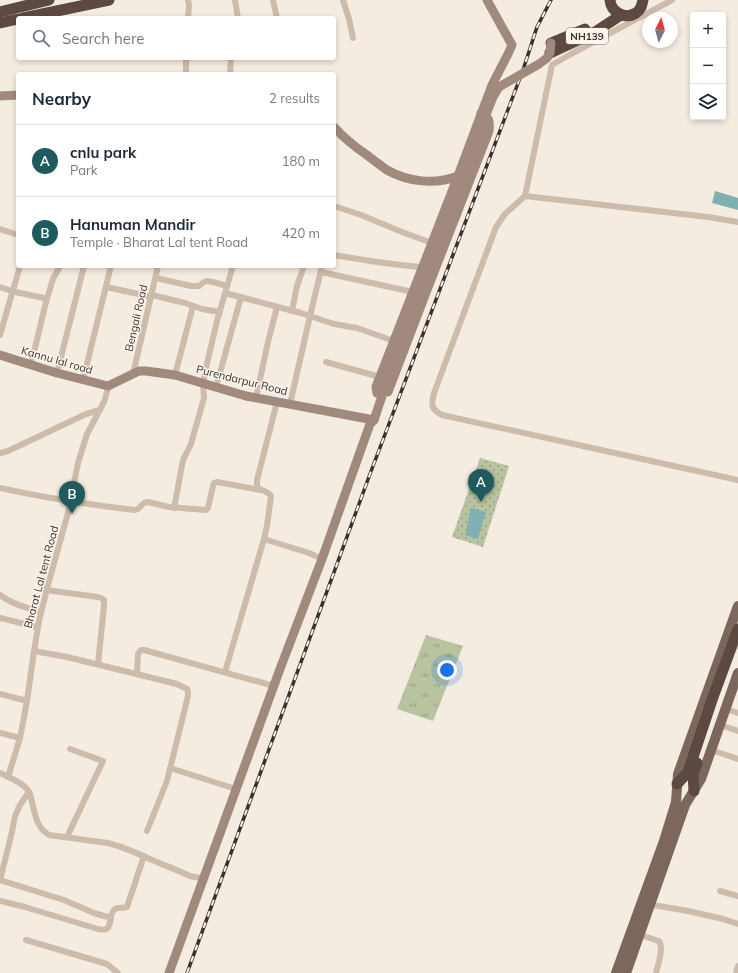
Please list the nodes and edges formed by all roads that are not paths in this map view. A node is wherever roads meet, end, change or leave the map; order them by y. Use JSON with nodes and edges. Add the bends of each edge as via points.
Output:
{"nodes":[{"id":1,"x":49,"y":0,"type":"edge"},
{"id":2,"x":109,"y":0,"type":"edge"},
{"id":3,"x":188,"y":0,"type":"edge"},
{"id":4,"x":235,"y":0,"type":"edge"},
{"id":5,"x":273,"y":0,"type":"edge"},
{"id":6,"x":343,"y":0,"type":"edge"},
{"id":7,"x":487,"y":0,"type":"edge"},
{"id":8,"x":610,"y":0,"type":"edge"},
{"id":9,"x":654,"y":0,"type":"edge"},
{"id":10,"x":672,"y":0,"type":"edge"},
{"id":11,"x":78,"y":3,"type":"edge"},
{"id":12,"x":643,"y":3,"type":"edge"},
{"id":13,"x":0,"y":12,"type":"edge"},
{"id":14,"x":618,"y":13,"type":"junction"},
{"id":15,"x":30,"y":16,"type":"edge"},
{"id":16,"x":188,"y":16,"type":"edge"},
{"id":17,"x":238,"y":16,"type":"edge"},
{"id":18,"x":277,"y":16,"type":"edge"},
{"id":19,"x":16,"y":19,"type":"edge"},
{"id":20,"x":0,"y":23,"type":"edge"},
{"id":21,"x":353,"y":38,"type":"dead end"},
{"id":22,"x":551,"y":48,"type":"joint"},
{"id":23,"x":186,"y":60,"type":"edge"},
{"id":24,"x":231,"y":60,"type":"edge"},
{"id":25,"x":186,"y":72,"type":"edge"},
{"id":26,"x":230,"y":72,"type":"edge"},
{"id":27,"x":16,"y":95,"type":"edge"},
{"id":28,"x":0,"y":96,"type":"edge"},
{"id":29,"x":481,"y":113,"type":"junction"},
{"id":30,"x":336,"y":130,"type":"edge"},
{"id":31,"x":458,"y":176,"type":"junction"},
{"id":32,"x":525,"y":196,"type":"junction"},
{"id":33,"x":336,"y":207,"type":"edge"},
{"id":34,"x":738,"y":222,"type":"edge"},
{"id":35,"x":0,"y":229,"type":"edge"},
{"id":36,"x":16,"y":234,"type":"edge"},
{"id":37,"x":432,"y":243,"type":"junction"},
{"id":38,"x":336,"y":255,"type":"edge"},
{"id":39,"x":422,"y":267,"type":"junction"},
{"id":40,"x":19,"y":268,"type":"edge"},
{"id":41,"x":59,"y":268,"type":"edge"},
{"id":42,"x":83,"y":268,"type":"edge"},
{"id":43,"x":111,"y":268,"type":"edge"},
{"id":44,"x":158,"y":268,"type":"edge"},
{"id":45,"x":232,"y":268,"type":"edge"},
{"id":46,"x":303,"y":268,"type":"edge"},
{"id":47,"x":322,"y":269,"type":"edge"},
{"id":48,"x":156,"y":278,"type":"junction"},
{"id":49,"x":227,"y":286,"type":"junction"},
{"id":50,"x":0,"y":287,"type":"edge"},
{"id":51,"x":106,"y":287,"type":"junction"},
{"id":52,"x":13,"y":292,"type":"junction"},
{"id":53,"x":413,"y":292,"type":"junction"},
{"id":54,"x":225,"y":293,"type":"junction"},
{"id":55,"x":152,"y":296,"type":"junction"},
{"id":56,"x":241,"y":297,"type":"junction"},
{"id":57,"x":46,"y":302,"type":"junction"},
{"id":58,"x":193,"y":306,"type":"junction"},
{"id":59,"x":277,"y":307,"type":"junction"},
{"id":60,"x":292,"y":311,"type":"junction"},
{"id":61,"x":220,"y":312,"type":"junction"},
{"id":62,"x":310,"y":316,"type":"junction"},
{"id":63,"x":0,"y":335,"type":"edge"},
{"id":64,"x":394,"y":341,"type":"junction"},
{"id":65,"x":0,"y":355,"type":"edge"},
{"id":66,"x":326,"y":362,"type":"dead end"},
{"id":67,"x":30,"y":365,"type":"junction"},
{"id":68,"x":56,"y":373,"type":"junction"},
{"id":69,"x":133,"y":374,"type":"junction"},
{"id":70,"x":175,"y":376,"type":"junction"},
{"id":71,"x":383,"y":378,"type":"junction"},
{"id":72,"x":83,"y":380,"type":"junction"},
{"id":73,"x":203,"y":383,"type":"junction"},
{"id":74,"x":108,"y":386,"type":"junction"},
{"id":75,"x":216,"y":387,"type":"junction"},
{"id":76,"x":380,"y":390,"type":"junction"},
{"id":77,"x":256,"y":398,"type":"junction"},
{"id":78,"x":277,"y":402,"type":"junction"},
{"id":79,"x":380,"y":402,"type":"junction"},
{"id":80,"x":290,"y":404,"type":"junction"},
{"id":81,"x":100,"y":410,"type":"junction"},
{"id":82,"x":371,"y":421,"type":"junction"},
{"id":83,"x":0,"y":453,"type":"edge"},
{"id":84,"x":738,"y":480,"type":"edge"},
{"id":85,"x":0,"y":488,"type":"edge"},
{"id":86,"x":260,"y":490,"type":"junction"},
{"id":87,"x":70,"y":501,"type":"junction"},
{"id":88,"x":174,"y":508,"type":"junction"},
{"id":89,"x":264,"y":539,"type":"junction"},
{"id":90,"x":322,"y":559,"type":"junction"},
{"id":91,"x":46,"y":590,"type":"junction"},
{"id":92,"x":0,"y":595,"type":"edge"},
{"id":93,"x":738,"y":606,"type":"edge"},
{"id":94,"x":41,"y":612,"type":"junction"},
{"id":95,"x":0,"y":618,"type":"edge"},
{"id":96,"x":38,"y":627,"type":"junction"},
{"id":97,"x":738,"y":629,"type":"edge"},
{"id":98,"x":738,"y":650,"type":"edge"},
{"id":99,"x":34,"y":651,"type":"junction"},
{"id":100,"x":98,"y":664,"type":"junction"},
{"id":101,"x":225,"y":672,"type":"junction"},
{"id":102,"x":137,"y":674,"type":"junction"},
{"id":103,"x":737,"y":677,"type":"edge"},
{"id":104,"x":274,"y":686,"type":"junction"},
{"id":105,"x":0,"y":694,"type":"edge"},
{"id":106,"x":27,"y":702,"type":"junction"},
{"id":107,"x":725,"y":709,"type":"junction"},
{"id":108,"x":738,"y":713,"type":"edge"},
{"id":109,"x":720,"y":725,"type":"junction"},
{"id":110,"x":738,"y":731,"type":"edge"},
{"id":111,"x":0,"y":733,"type":"edge"},
{"id":112,"x":20,"y":738,"type":"junction"},
{"id":113,"x":70,"y":749,"type":"dead end"},
{"id":114,"x":711,"y":750,"type":"junction"},
{"id":115,"x":738,"y":759,"type":"edge"},
{"id":116,"x":170,"y":768,"type":"junction"},
{"id":117,"x":0,"y":773,"type":"edge"},
{"id":118,"x":690,"y":773,"type":"junction"},
{"id":119,"x":8,"y":777,"type":"junction"},
{"id":120,"x":677,"y":784,"type":"junction"},
{"id":121,"x":236,"y":789,"type":"junction"},
{"id":122,"x":694,"y":791,"type":"junction"},
{"id":123,"x":29,"y":792,"type":"junction"},
{"id":124,"x":681,"y":804,"type":"junction"},
{"id":125,"x":147,"y":831,"type":"dead end"},
{"id":126,"x":67,"y":837,"type":"junction"},
{"id":127,"x":144,"y":856,"type":"junction"},
{"id":128,"x":204,"y":879,"type":"junction"},
{"id":129,"x":0,"y":880,"type":"edge"},
{"id":130,"x":720,"y":891,"type":"dead end"},
{"id":131,"x":738,"y":896,"type":"edge"},
{"id":132,"x":0,"y":901,"type":"edge"},
{"id":133,"x":646,"y":904,"type":"junction"},
{"id":134,"x":111,"y":918,"type":"junction"},
{"id":135,"x":738,"y":924,"type":"edge"},
{"id":136,"x":640,"y":935,"type":"junction"},
{"id":137,"x":26,"y":940,"type":"dead end"},
{"id":138,"x":738,"y":966,"type":"edge"},
{"id":139,"x":118,"y":973,"type":"edge"},
{"id":140,"x":170,"y":973,"type":"edge"},
{"id":141,"x":616,"y":973,"type":"edge"},
{"id":142,"x":626,"y":973,"type":"edge"},
{"id":143,"x":656,"y":973,"type":"edge"},
{"id":144,"x":736,"y":973,"type":"edge"}],
"edges":[{"from":1,"to":13,"type":"highway"},
{"from":2,"to":11,"type":"highway"},
{"from":3,"to":16,"type":"street"},
{"from":4,"to":17,"type":"street"},
{"from":5,"to":18,"type":"street"},
{"from":6,"to":21,"type":"street"},
{"from":7,"to":29,"type":"street","via":[[512,45]]},
{"from":8,"to":14,"type":"highway"},
{"from":9,"to":12,"type":"highway","number":"NH139"},
{"from":10,"to":32,"type":"street","via":[[552,65]]},
{"from":11,"to":15,"type":"highway"},
{"from":12,"to":14,"type":"highway","number":"NH139","via":[[636,13],[629,16]]},
{"from":14,"to":22,"type":"highway","number":"NH139"},
{"from":19,"to":20,"type":"highway"},
{"from":22,"to":71,"type":"street","bridge":true,"via":[[547,58],[499,87]]},
{"from":23,"to":25,"type":"street"},
{"from":24,"to":26,"type":"street"},
{"from":27,"to":28,"type":"street"},
{"from":29,"to":31,"type":"street"},
{"from":29,"to":79,"type":"street","via":[[488,118],[489,131],[388,392],[385,399]]},
{"from":30,"to":31,"type":"street","via":[[381,166],[400,176],[432,182]]},
{"from":31,"to":37,"type":"street"},
{"from":32,"to":34,"type":"street"},
{"from":32,"to":84,"type":"street","via":[[505,214],[496,227],[434,393],[432,407],[442,414]]},
{"from":33,"to":37,"type":"street"},
{"from":35,"to":36,"type":"street"},
{"from":37,"to":39,"type":"street"},
{"from":38,"to":39,"type":"street"},
{"from":39,"to":53,"type":"street"},
{"from":40,"to":52,"type":"street"},
{"from":41,"to":57,"type":"street"},
{"from":42,"to":68,"type":"street"},
{"from":43,"to":51,"type":"street"},
{"from":44,"to":48,"type":"street","name":"Bengali Road"},
{"from":45,"to":49,"type":"street"},
{"from":46,"to":60,"type":"street"},
{"from":47,"to":53,"type":"street"},
{"from":47,"to":62,"type":"street"},
{"from":48,"to":49,"type":"street","via":[[194,287],[208,281]]},
{"from":48,"to":55,"type":"street","name":"Bengali Road"},
{"from":49,"to":54,"type":"street"},
{"from":50,"to":52,"type":"street"},
{"from":51,"to":55,"type":"street"},
{"from":51,"to":72,"type":"street"},
{"from":52,"to":57,"type":"street","via":[[39,296]]},
{"from":52,"to":63,"type":"street"},
{"from":53,"to":64,"type":"street"},
{"from":54,"to":56,"type":"street"},
{"from":54,"to":61,"type":"street"},
{"from":55,"to":58,"type":"street"},
{"from":55,"to":69,"type":"street","name":"Bengali Road"},
{"from":56,"to":59,"type":"street"},
{"from":56,"to":75,"type":"street"},
{"from":57,"to":67,"type":"street"},
{"from":58,"to":61,"type":"street"},
{"from":58,"to":70,"type":"street"},
{"from":59,"to":60,"type":"street"},
{"from":59,"to":77,"type":"street"},
{"from":60,"to":62,"type":"street"},
{"from":61,"to":73,"type":"street"},
{"from":62,"to":64,"type":"street"},
{"from":62,"to":80,"type":"street"},
{"from":64,"to":71,"type":"street"},
{"from":65,"to":67,"type":"street","name":"Kannu lal road"},
{"from":66,"to":71,"type":"street"},
{"from":67,"to":68,"type":"street","name":"Kannu lal road"},
{"from":68,"to":72,"type":"street","name":"Kannu lal road"},
{"from":69,"to":70,"type":"street","name":"Purendarpur Road","via":[[146,371]]},
{"from":69,"to":74,"type":"street","name":"Purendarpur Road"},
{"from":70,"to":73,"type":"street","name":"Purendarpur Road"},
{"from":71,"to":76,"type":"street","via":[[386,384]]},
{"from":72,"to":74,"type":"street","name":"Kannu lal road"},
{"from":73,"to":75,"type":"street","name":"Purendarpur Road"},
{"from":73,"to":88,"type":"street","via":[[204,398],[183,460]]},
{"from":74,"to":81,"type":"street","name":"Bharat Lal tent Road"},
{"from":75,"to":77,"type":"street","name":"Purendarpur Road"},
{"from":76,"to":79,"type":"street"},
{"from":76,"to":82,"type":"street"},
{"from":77,"to":78,"type":"street","name":"Purendarpur Road"},
{"from":78,"to":80,"type":"street","name":"Purendarpur Road"},
{"from":78,"to":86,"type":"street","via":[[257,480],[257,488]]},
{"from":79,"to":82,"type":"street"},
{"from":80,"to":82,"type":"street","name":"Purendarpur Road"},
{"from":81,"to":83,"type":"street"},
{"from":81,"to":87,"type":"street","name":"Bharat Lal tent Road","via":[[84,440]]},
{"from":82,"to":90,"type":"street"},
{"from":85,"to":87,"type":"street"},
{"from":86,"to":88,"type":"street","via":[[217,482],[213,486],[206,510]]},
{"from":86,"to":89,"type":"street","via":[[271,496]]},
{"from":87,"to":88,"type":"street","via":[[135,510],[148,502]]},
{"from":87,"to":91,"type":"street","name":"Bharat Lal tent Road"},
{"from":89,"to":90,"type":"street"},
{"from":89,"to":101,"type":"street"},
{"from":90,"to":104,"type":"street"},
{"from":91,"to":94,"type":"street","name":"Bharat Lal tent Road"},
{"from":91,"to":100,"type":"street","via":[[104,600]]},
{"from":92,"to":94,"type":"street","via":[[16,605]]},
{"from":93,"to":120,"type":"main road","via":[[678,774]]},
{"from":94,"to":96,"type":"street","name":"Bharat Lal tent Road"},
{"from":95,"to":96,"type":"street"},
{"from":96,"to":99,"type":"street","name":"Bharat Lal tent Road"},
{"from":97,"to":118,"type":"highway","via":[[713,697]]},
{"from":98,"to":118,"type":"highway"},
{"from":99,"to":100,"type":"street"},
{"from":99,"to":106,"type":"street","name":"Bharat Lal tent Road"},
{"from":100,"to":102,"type":"street"},
{"from":101,"to":102,"type":"street","via":[[142,650],[138,654]]},
{"from":101,"to":104,"type":"street"},
{"from":102,"to":116,"type":"street","via":[[187,688]]},
{"from":103,"to":107,"type":"main road"},
{"from":104,"to":121,"type":"street"},
{"from":105,"to":106,"type":"street"},
{"from":106,"to":112,"type":"street","name":"Bharat Lal tent Road"},
{"from":107,"to":108,"type":"street"},
{"from":107,"to":109,"type":"main road"},
{"from":109,"to":110,"type":"street"},
{"from":109,"to":114,"type":"main road"},
{"from":111,"to":112,"type":"street"},
{"from":112,"to":119,"type":"street","name":"Bharat Lal tent Road"},
{"from":113,"to":126,"type":"street","via":[[103,761]]},
{"from":114,"to":115,"type":"street"},
{"from":114,"to":122,"type":"main road"},
{"from":116,"to":121,"type":"street"},
{"from":116,"to":125,"type":"street"},
{"from":117,"to":119,"type":"street"},
{"from":118,"to":120,"type":"highway"},
{"from":118,"to":122,"type":"highway"},
{"from":119,"to":123,"type":"street"},
{"from":120,"to":124,"type":"main road"},
{"from":121,"to":128,"type":"street"},
{"from":122,"to":124,"type":"main road"},
{"from":123,"to":126,"type":"street","via":[[40,828],[49,835]]},
{"from":123,"to":129,"type":"street","via":[[15,816]]},
{"from":124,"to":133,"type":"main road","via":[[664,841]]},
{"from":126,"to":127,"type":"street","via":[[108,843]]},
{"from":127,"to":128,"type":"street","via":[[195,878]]},
{"from":127,"to":134,"type":"street","via":[[127,907],[114,910]]},
{"from":128,"to":140,"type":"street"},
{"from":129,"to":134,"type":"street"},
{"from":130,"to":131,"type":"street"},
{"from":132,"to":134,"type":"street","via":[[102,930],[109,927]]},
{"from":133,"to":135,"type":"street","via":[[688,911]]},
{"from":133,"to":136,"type":"main road"},
{"from":133,"to":141,"type":"main road"},
{"from":136,"to":142,"type":"main road"},
{"from":136,"to":143,"type":"street","via":[[661,943]]},
{"from":137,"to":139,"type":"street","via":[[106,964]]},
{"from":138,"to":144,"type":"street"}]}
